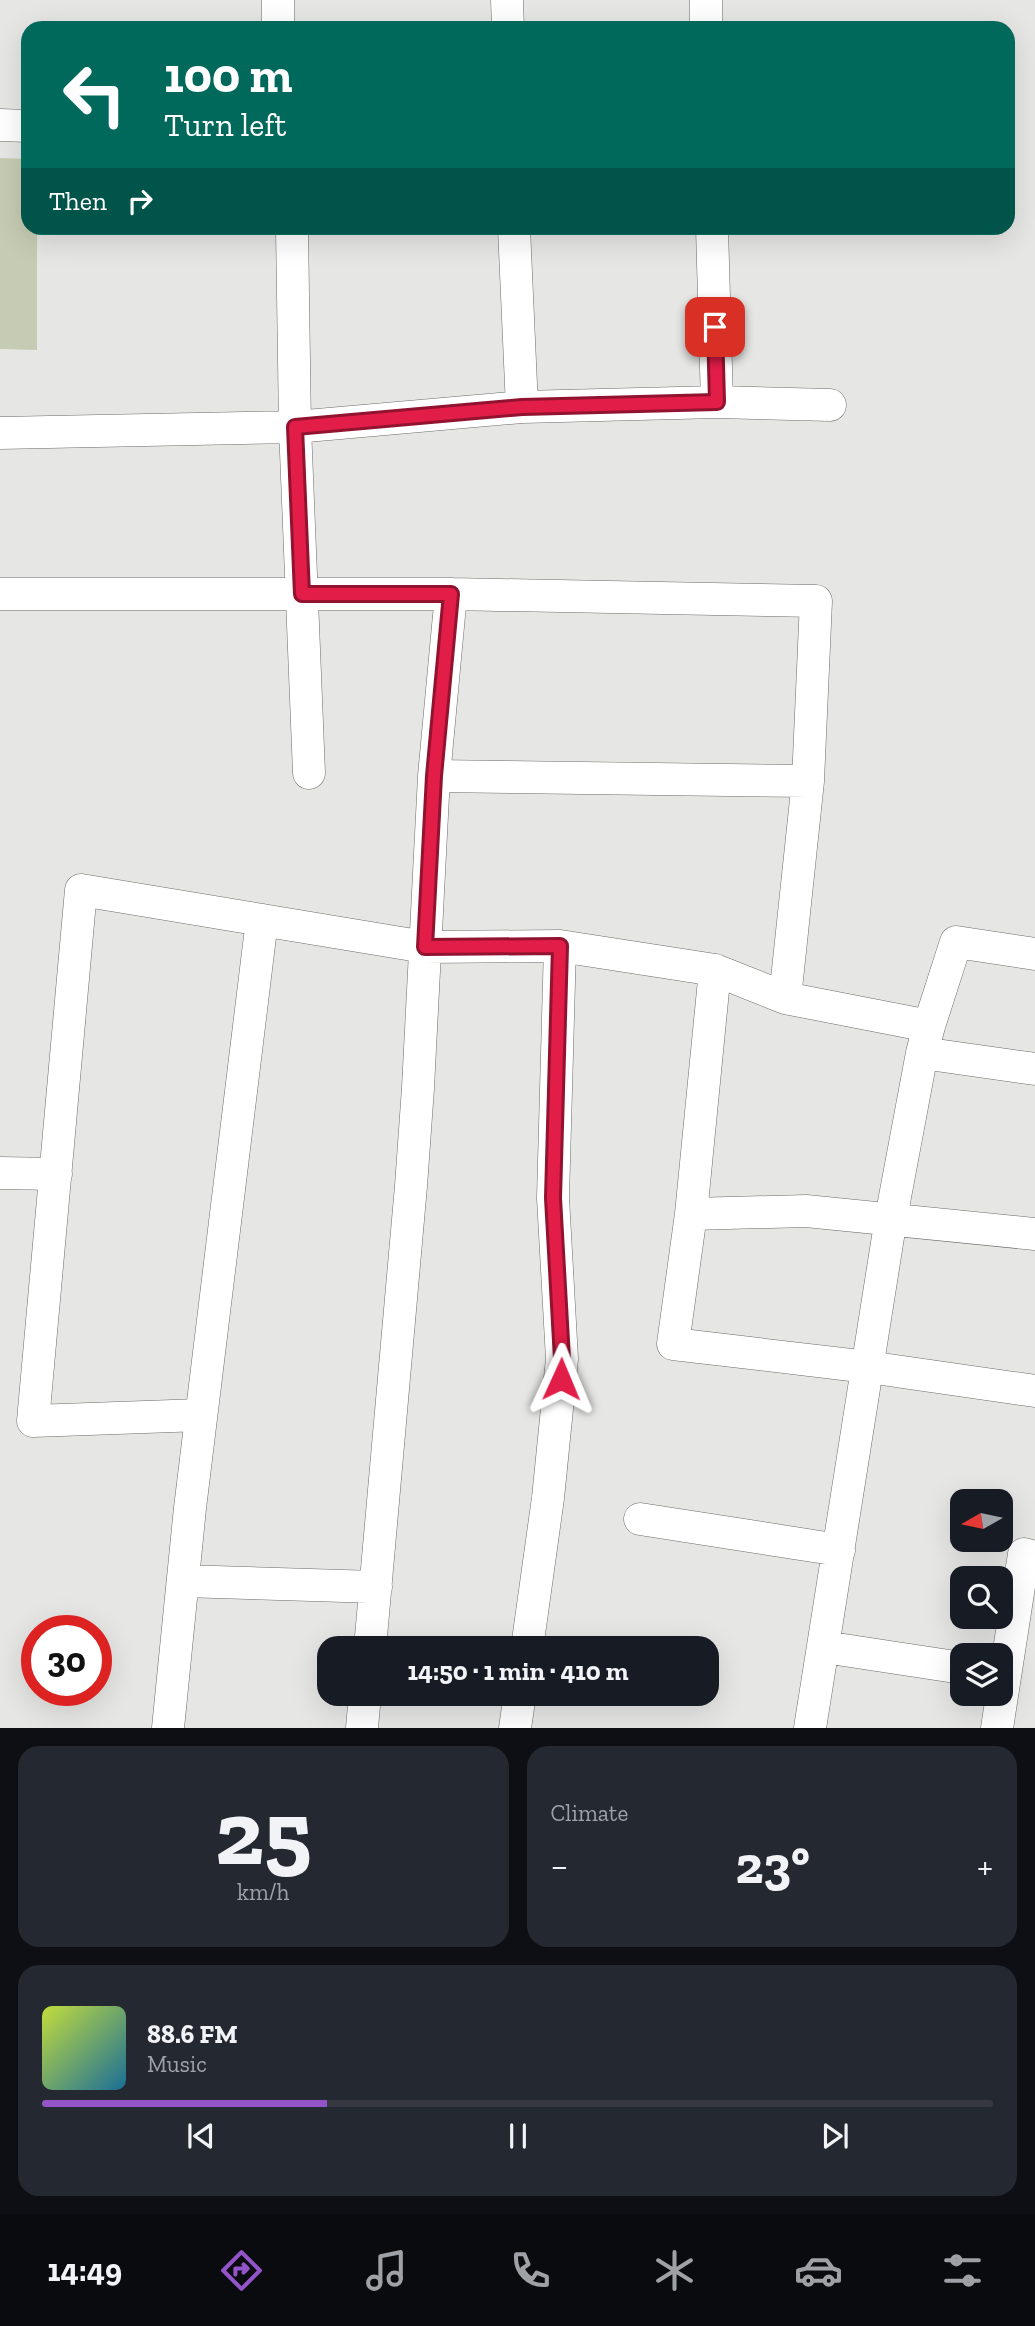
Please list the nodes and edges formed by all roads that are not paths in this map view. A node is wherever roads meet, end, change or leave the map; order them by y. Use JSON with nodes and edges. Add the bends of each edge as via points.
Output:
{"nodes":[{"id":1,"x":278,"y":0,"type":"edge"},
{"id":2,"x":507,"y":0,"type":"edge"},
{"id":3,"x":706,"y":0,"type":"edge"},
{"id":4,"x":278,"y":21,"type":"edge"},
{"id":5,"x":508,"y":21,"type":"edge"},
{"id":6,"x":706,"y":21,"type":"edge"},
{"id":7,"x":0,"y":125,"type":"edge"},
{"id":8,"x":21,"y":126,"type":"edge"},
{"id":9,"x":292,"y":235,"type":"edge"},
{"id":10,"x":514,"y":235,"type":"edge"},
{"id":11,"x":712,"y":235,"type":"edge"},
{"id":12,"x":717,"y":402,"type":"junction"},
{"id":13,"x":830,"y":405,"type":"dead end"},
{"id":14,"x":522,"y":407,"type":"junction"},
{"id":15,"x":295,"y":427,"type":"junction"},
{"id":16,"x":0,"y":433,"type":"edge"},
{"id":17,"x":0,"y":594,"type":"edge"},
{"id":18,"x":302,"y":594,"type":"junction"},
{"id":19,"x":451,"y":594,"type":"junction"},
{"id":20,"x":309,"y":774,"type":"dead end"},
{"id":21,"x":434,"y":776,"type":"junction"},
{"id":22,"x":808,"y":781,"type":"junction"},
{"id":23,"x":262,"y":920,"type":"junction"},
{"id":24,"x":560,"y":946,"type":"junction"},
{"id":25,"x":425,"y":947,"type":"junction"},
{"id":26,"x":1035,"y":954,"type":"edge"},
{"id":27,"x":715,"y":970,"type":"junction"},
{"id":28,"x":785,"y":998,"type":"junction"},
{"id":29,"x":925,"y":1040,"type":"junction"},
{"id":30,"x":1035,"y":1069,"type":"edge"},
{"id":31,"x":0,"y":1172,"type":"edge"},
{"id":32,"x":56,"y":1174,"type":"junction"},
{"id":33,"x":691,"y":1214,"type":"junction"},
{"id":34,"x":891,"y":1218,"type":"junction"},
{"id":35,"x":1035,"y":1234,"type":"edge"},
{"id":36,"x":868,"y":1367,"type":"junction"},
{"id":37,"x":1035,"y":1391,"type":"edge"},
{"id":38,"x":201,"y":1415,"type":"junction"},
{"id":39,"x":640,"y":1519,"type":"dead end"},
{"id":40,"x":839,"y":1550,"type":"junction"},
{"id":41,"x":1035,"y":1557,"type":"edge"},
{"id":42,"x":183,"y":1581,"type":"junction"},
{"id":43,"x":376,"y":1587,"type":"junction"},
{"id":44,"x":371,"y":1636,"type":"edge"},
{"id":45,"x":529,"y":1636,"type":"edge"},
{"id":46,"x":1008,"y":1643,"type":"edge"},
{"id":47,"x":824,"y":1647,"type":"junction"},
{"id":48,"x":950,"y":1666,"type":"edge"},
{"id":49,"x":364,"y":1706,"type":"edge"},
{"id":50,"x":518,"y":1706,"type":"edge"},
{"id":51,"x":999,"y":1706,"type":"edge"},
{"id":52,"x":168,"y":1727,"type":"edge"},
{"id":53,"x":362,"y":1727,"type":"edge"},
{"id":54,"x":515,"y":1727,"type":"edge"},
{"id":55,"x":810,"y":1727,"type":"edge"},
{"id":56,"x":997,"y":1727,"type":"edge"}],
"edges":[{"from":1,"to":4,"type":"street"},
{"from":2,"to":5,"type":"street"},
{"from":3,"to":6,"type":"street"},
{"from":7,"to":8,"type":"street"},
{"from":9,"to":15,"type":"street"},
{"from":10,"to":14,"type":"street"},
{"from":11,"to":12,"type":"street"},
{"from":12,"to":13,"type":"street"},
{"from":12,"to":14,"type":"street"},
{"from":14,"to":15,"type":"street"},
{"from":15,"to":16,"type":"street"},
{"from":15,"to":18,"type":"street"},
{"from":17,"to":18,"type":"street"},
{"from":18,"to":19,"type":"street"},
{"from":18,"to":20,"type":"street"},
{"from":19,"to":21,"type":"street"},
{"from":19,"to":22,"type":"street","via":[[817,601]]},
{"from":21,"to":22,"type":"street"},
{"from":21,"to":25,"type":"street"},
{"from":22,"to":28,"type":"street"},
{"from":23,"to":25,"type":"street"},
{"from":23,"to":32,"type":"street","via":[[81,890]]},
{"from":23,"to":38,"type":"street"},
{"from":24,"to":25,"type":"street"},
{"from":24,"to":27,"type":"street"},
{"from":24,"to":45,"type":"street","via":[[553,1198],[562,1359]]},
{"from":25,"to":43,"type":"street","via":[[411,1186]]},
{"from":26,"to":29,"type":"street","via":[[956,942]]},
{"from":27,"to":28,"type":"street"},
{"from":27,"to":33,"type":"street"},
{"from":28,"to":29,"type":"street"},
{"from":29,"to":30,"type":"street"},
{"from":29,"to":34,"type":"street"},
{"from":31,"to":32,"type":"street"},
{"from":32,"to":38,"type":"street","via":[[33,1421]]},
{"from":33,"to":34,"type":"street","via":[[806,1211]]},
{"from":33,"to":36,"type":"street","via":[[674,1345]]},
{"from":34,"to":35,"type":"street"},
{"from":34,"to":36,"type":"street"},
{"from":36,"to":37,"type":"street"},
{"from":36,"to":40,"type":"street"},
{"from":38,"to":42,"type":"street"},
{"from":39,"to":40,"type":"street"},
{"from":40,"to":47,"type":"street"},
{"from":41,"to":46,"type":"street","via":[[1024,1554]]},
{"from":42,"to":43,"type":"street"},
{"from":42,"to":52,"type":"street"},
{"from":43,"to":44,"type":"street"},
{"from":47,"to":48,"type":"street"},
{"from":47,"to":55,"type":"street"},
{"from":49,"to":53,"type":"street"},
{"from":50,"to":54,"type":"street"},
{"from":51,"to":56,"type":"street"}]}
